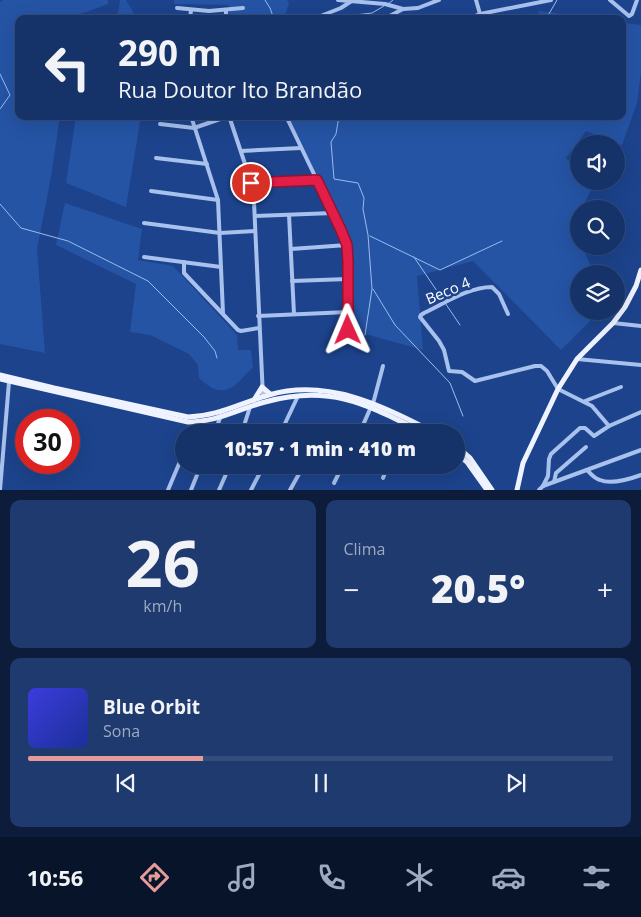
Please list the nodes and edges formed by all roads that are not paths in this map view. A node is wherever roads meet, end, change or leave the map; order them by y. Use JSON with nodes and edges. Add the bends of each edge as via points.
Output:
{"nodes":[{"id":1,"x":338,"y":0,"type":"edge"},
{"id":2,"x":353,"y":0,"type":"edge"},
{"id":3,"x":439,"y":0,"type":"edge"},
{"id":4,"x":476,"y":0,"type":"edge"},
{"id":5,"x":551,"y":0,"type":"edge"},
{"id":6,"x":610,"y":0,"type":"edge"},
{"id":7,"x":637,"y":0,"type":"edge"},
{"id":8,"x":361,"y":1,"type":"edge"},
{"id":9,"x":385,"y":2,"type":"edge"},
{"id":10,"x":177,"y":8,"type":"dead end"},
{"id":11,"x":243,"y":8,"type":"dead end"},
{"id":12,"x":403,"y":9,"type":"junction"},
{"id":13,"x":191,"y":10,"type":"junction"},
{"id":14,"x":226,"y":10,"type":"junction"},
{"id":15,"x":480,"y":14,"type":"joint"},
{"id":16,"x":190,"y":15,"type":"edge"},
{"id":17,"x":226,"y":15,"type":"edge"},
{"id":18,"x":323,"y":15,"type":"edge"},
{"id":19,"x":392,"y":15,"type":"edge"},
{"id":20,"x":192,"y":120,"type":"edge"},
{"id":21,"x":217,"y":120,"type":"edge"},
{"id":22,"x":230,"y":120,"type":"edge"},
{"id":23,"x":288,"y":120,"type":"edge"},
{"id":24,"x":160,"y":124,"type":"dead end"},
{"id":25,"x":194,"y":128,"type":"junction"},
{"id":26,"x":302,"y":148,"type":"junction"},
{"id":27,"x":240,"y":151,"type":"junction"},
{"id":28,"x":156,"y":158,"type":"dead end"},
{"id":29,"x":207,"y":164,"type":"junction"},
{"id":30,"x":317,"y":180,"type":"junction"},
{"id":31,"x":251,"y":183,"type":"junction"},
{"id":32,"x":151,"y":191,"type":"dead end"},
{"id":33,"x":218,"y":200,"type":"junction"},
{"id":34,"x":333,"y":213,"type":"junction"},
{"id":35,"x":289,"y":215,"type":"junction"},
{"id":36,"x":254,"y":216,"type":"junction"},
{"id":37,"x":144,"y":223,"type":"dead end"},
{"id":38,"x":255,"y":231,"type":"junction"},
{"id":39,"x":220,"y":233,"type":"junction"},
{"id":40,"x":347,"y":245,"type":"junction"},
{"id":41,"x":290,"y":249,"type":"junction"},
{"id":42,"x":144,"y":256,"type":"dead end"},
{"id":43,"x":184,"y":262,"type":"junction"},
{"id":44,"x":221,"y":267,"type":"junction"},
{"id":45,"x":641,"y":270,"type":"edge"},
{"id":46,"x":348,"y":279,"type":"junction"},
{"id":47,"x":292,"y":281,"type":"junction"},
{"id":48,"x":348,"y":312,"type":"junction"},
{"id":49,"x":222,"y":313,"type":"junction"},
{"id":50,"x":294,"y":314,"type":"junction"},
{"id":51,"x":508,"y":314,"type":"dead end"},
{"id":52,"x":258,"y":316,"type":"junction"},
{"id":53,"x":613,"y":322,"type":"junction"},
{"id":54,"x":641,"y":326,"type":"edge"},
{"id":55,"x":259,"y":328,"type":"junction"},
{"id":56,"x":348,"y":330,"type":"dead end"},
{"id":57,"x":578,"y":359,"type":"junction"},
{"id":58,"x":641,"y":365,"type":"edge"},
{"id":59,"x":383,"y":366,"type":"dead end"},
{"id":60,"x":0,"y":375,"type":"edge"},
{"id":61,"x":0,"y":380,"type":"edge"},
{"id":62,"x":9,"y":382,"type":"junction"},
{"id":63,"x":262,"y":387,"type":"junction"},
{"id":64,"x":621,"y":387,"type":"dead end"},
{"id":65,"x":558,"y":389,"type":"junction"},
{"id":66,"x":270,"y":394,"type":"junction"},
{"id":67,"x":298,"y":395,"type":"junction"},
{"id":68,"x":263,"y":397,"type":"junction"},
{"id":69,"x":254,"y":400,"type":"junction"},
{"id":70,"x":585,"y":401,"type":"junction"},
{"id":71,"x":372,"y":406,"type":"junction"},
{"id":72,"x":250,"y":407,"type":"junction"},
{"id":73,"x":641,"y":412,"type":"edge"},
{"id":74,"x":230,"y":414,"type":"junction"},
{"id":75,"x":172,"y":416,"type":"junction"},
{"id":76,"x":220,"y":418,"type":"junction"},
{"id":77,"x":199,"y":422,"type":"joint"},
{"id":78,"x":218,"y":424,"type":"edge"},
{"id":79,"x":245,"y":424,"type":"edge"},
{"id":80,"x":285,"y":424,"type":"edge"},
{"id":81,"x":364,"y":424,"type":"edge"},
{"id":82,"x":405,"y":424,"type":"edge"},
{"id":83,"x":414,"y":424,"type":"edge"},
{"id":84,"x":609,"y":426,"type":"junction"},
{"id":85,"x":586,"y":447,"type":"dead end"},
{"id":86,"x":641,"y":450,"type":"edge"},
{"id":87,"x":465,"y":454,"type":"edge"},
{"id":88,"x":465,"y":460,"type":"edge"},
{"id":89,"x":587,"y":470,"type":"junction"},
{"id":90,"x":175,"y":473,"type":"edge"},
{"id":91,"x":198,"y":474,"type":"edge"},
{"id":92,"x":226,"y":474,"type":"edge"},
{"id":93,"x":259,"y":474,"type":"edge"},
{"id":94,"x":299,"y":474,"type":"edge"},
{"id":95,"x":338,"y":474,"type":"edge"},
{"id":96,"x":385,"y":474,"type":"edge"},
{"id":97,"x":641,"y":475,"type":"edge"},
{"id":98,"x":383,"y":478,"type":"dead end"},
{"id":99,"x":554,"y":482,"type":"junction"},
{"id":100,"x":334,"y":483,"type":"dead end"},
{"id":101,"x":541,"y":488,"type":"edge"},
{"id":102,"x":0,"y":490,"type":"edge"},
{"id":103,"x":168,"y":490,"type":"edge"},
{"id":104,"x":192,"y":490,"type":"edge"},
{"id":105,"x":219,"y":490,"type":"edge"},
{"id":106,"x":251,"y":490,"type":"edge"},
{"id":107,"x":290,"y":490,"type":"edge"},
{"id":108,"x":487,"y":490,"type":"edge"},
{"id":109,"x":492,"y":490,"type":"edge"},
{"id":110,"x":517,"y":490,"type":"edge"}],
"edges":[{"from":1,"to":2,"type":"street"},
{"from":2,"to":8,"type":"street"},
{"from":2,"to":18,"type":"street"},
{"from":3,"to":12,"type":"street","via":[[418,8]]},
{"from":4,"to":15,"type":"street"},
{"from":5,"to":15,"type":"street"},
{"from":6,"to":7,"type":"street","via":[[629,16]]},
{"from":8,"to":9,"type":"street"},
{"from":9,"to":12,"type":"street"},
{"from":10,"to":13,"type":"street"},
{"from":11,"to":14,"type":"street"},
{"from":12,"to":19,"type":"street"},
{"from":13,"to":14,"type":"street"},
{"from":13,"to":16,"type":"street"},
{"from":14,"to":17,"type":"street"},
{"from":20,"to":25,"type":"street"},
{"from":21,"to":25,"type":"street"},
{"from":22,"to":27,"type":"street"},
{"from":23,"to":26,"type":"street"},
{"from":24,"to":25,"type":"street"},
{"from":25,"to":29,"type":"street"},
{"from":26,"to":27,"type":"street"},
{"from":26,"to":30,"type":"street"},
{"from":27,"to":31,"type":"street"},
{"from":28,"to":29,"type":"street"},
{"from":29,"to":33,"type":"street"},
{"from":30,"to":31,"type":"street"},
{"from":30,"to":34,"type":"street"},
{"from":31,"to":36,"type":"street"},
{"from":32,"to":33,"type":"street"},
{"from":33,"to":39,"type":"street"},
{"from":34,"to":35,"type":"street"},
{"from":34,"to":40,"type":"street"},
{"from":35,"to":36,"type":"street"},
{"from":35,"to":41,"type":"street"},
{"from":36,"to":38,"type":"street"},
{"from":37,"to":39,"type":"street"},
{"from":38,"to":39,"type":"street"},
{"from":38,"to":52,"type":"street"},
{"from":39,"to":44,"type":"street"},
{"from":40,"to":41,"type":"street"},
{"from":40,"to":46,"type":"street"},
{"from":41,"to":47,"type":"street"},
{"from":42,"to":43,"type":"street"},
{"from":43,"to":44,"type":"street"},
{"from":43,"to":49,"type":"street","via":[[184,274]]},
{"from":44,"to":49,"type":"street"},
{"from":45,"to":53,"type":"main road","via":[[625,307]]},
{"from":46,"to":47,"type":"street"},
{"from":46,"to":48,"type":"street"},
{"from":47,"to":50,"type":"street"},
{"from":48,"to":50,"type":"street"},
{"from":48,"to":56,"type":"street"},
{"from":49,"to":55,"type":"street","via":[[240,331]]},
{"from":50,"to":52,"type":"street"},
{"from":51,"to":65,"type":"street","name":"Beco 4","via":[[499,294],[492,287],[487,287],[470,291],[420,317],[444,350],[449,371],[462,372],[475,381],[541,366],[548,371]]},
{"from":52,"to":55,"type":"street"},
{"from":53,"to":54,"type":"street"},
{"from":53,"to":57,"type":"main road"},
{"from":55,"to":63,"type":"street"},
{"from":57,"to":58,"type":"street"},
{"from":57,"to":65,"type":"main road"},
{"from":59,"to":71,"type":"street"},
{"from":60,"to":75,"type":"main road"},
{"from":61,"to":62,"type":"main road"},
{"from":62,"to":75,"type":"main road"},
{"from":62,"to":102,"type":"street"},
{"from":63,"to":66,"type":"main road"},
{"from":63,"to":68,"type":"street"},
{"from":63,"to":69,"type":"main road"},
{"from":64,"to":70,"type":"street"},
{"from":65,"to":70,"type":"street"},
{"from":65,"to":110,"type":"main road","via":[[523,463]]},
{"from":66,"to":68,"type":"main road"},
{"from":66,"to":71,"type":"main road","via":[[300,390],[346,394]]},
{"from":67,"to":68,"type":"main road"},
{"from":67,"to":71,"type":"main road","via":[[345,398]]},
{"from":67,"to":72,"type":"main road"},
{"from":67,"to":80,"type":"street"},
{"from":68,"to":69,"type":"main road"},
{"from":68,"to":74,"type":"main road"},
{"from":69,"to":75,"type":"main road","via":[[218,414]]},
{"from":70,"to":84,"type":"street"},
{"from":71,"to":81,"type":"street"},
{"from":71,"to":82,"type":"main road"},
{"from":71,"to":83,"type":"main road"},
{"from":72,"to":74,"type":"main road"},
{"from":72,"to":79,"type":"street"},
{"from":73,"to":84,"type":"street"},
{"from":74,"to":76,"type":"main road"},
{"from":75,"to":77,"type":"main road"},
{"from":76,"to":77,"type":"main road"},
{"from":76,"to":78,"type":"street"},
{"from":84,"to":101,"type":"street","via":[[594,436],[580,428],[551,454],[548,476]]},
{"from":85,"to":99,"type":"street","via":[[556,474]]},
{"from":86,"to":89,"type":"street"},
{"from":87,"to":109,"type":"main road"},
{"from":88,"to":108,"type":"main road"},
{"from":89,"to":97,"type":"street","via":[[600,480]]},
{"from":89,"to":99,"type":"street"},
{"from":90,"to":103,"type":"street"},
{"from":91,"to":104,"type":"street"},
{"from":92,"to":105,"type":"street"},
{"from":93,"to":106,"type":"street"},
{"from":94,"to":107,"type":"street"},
{"from":95,"to":100,"type":"street"},
{"from":96,"to":98,"type":"street"},
{"from":99,"to":101,"type":"street"}]}
